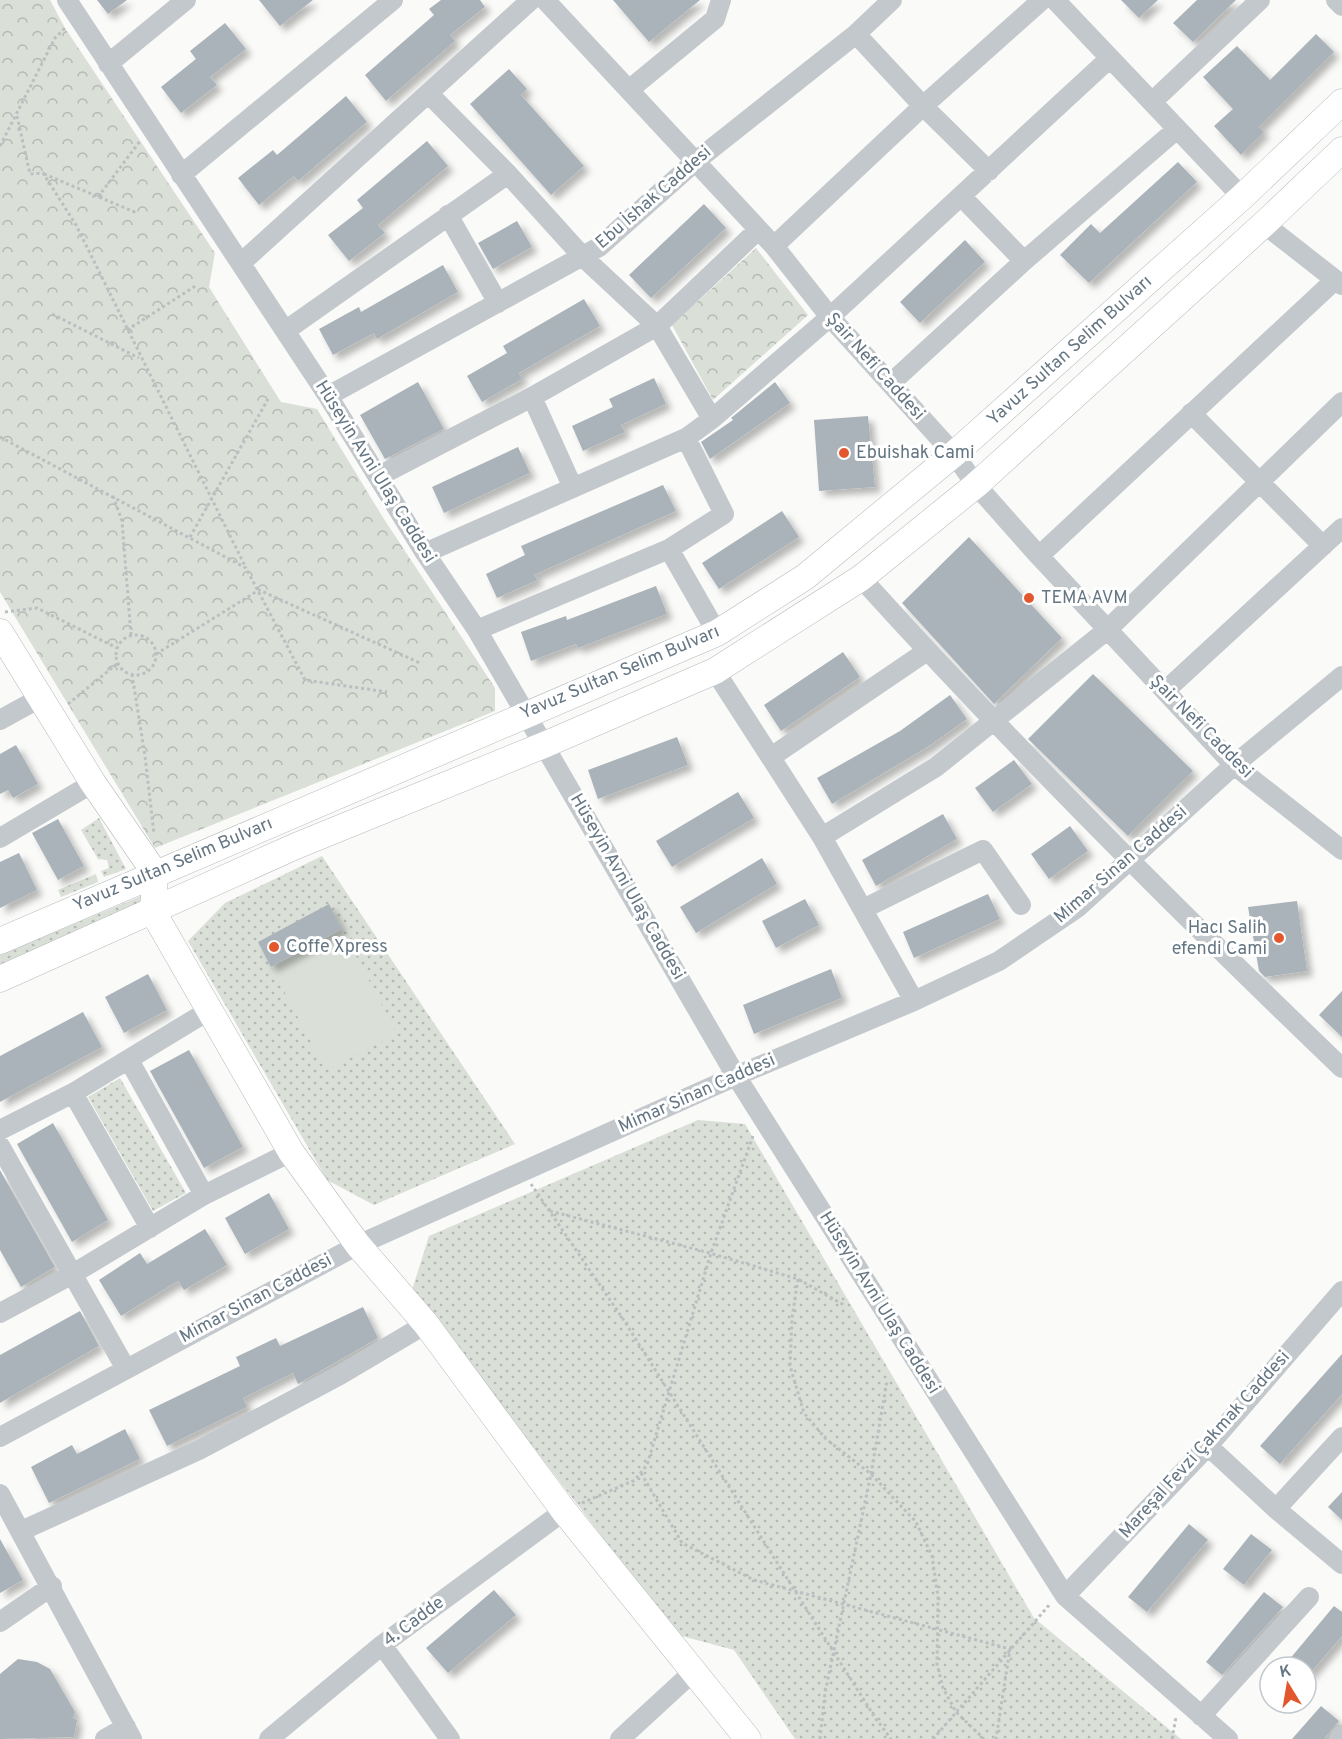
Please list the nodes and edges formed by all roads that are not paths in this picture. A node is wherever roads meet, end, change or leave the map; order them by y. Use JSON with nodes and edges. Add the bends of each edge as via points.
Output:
{"nodes":[{"id":1,"x":186,"y":0,"type":"edge"},
{"id":2,"x":393,"y":0,"type":"edge"},
{"id":3,"x":531,"y":0,"type":"edge"},
{"id":4,"x":545,"y":0,"type":"edge"},
{"id":5,"x":721,"y":0,"type":"edge"},
{"id":6,"x":892,"y":0,"type":"edge"},
{"id":7,"x":1042,"y":0,"type":"edge"},
{"id":8,"x":1055,"y":0,"type":"edge"},
{"id":9,"x":1260,"y":0,"type":"edge"},
{"id":10,"x":1336,"y":0,"type":"edge"},
{"id":11,"x":1342,"y":6,"type":"edge"},
{"id":12,"x":72,"y":8,"type":"edge"},
{"id":13,"x":856,"y":34,"type":"junction"},
{"id":14,"x":1110,"y":58,"type":"junction"},
{"id":15,"x":108,"y":64,"type":"junction"},
{"id":16,"x":630,"y":89,"type":"junction"},
{"id":17,"x":430,"y":95,"type":"junction"},
{"id":18,"x":1152,"y":102,"type":"junction"},
{"id":19,"x":1342,"y":102,"type":"edge"},
{"id":20,"x":923,"y":106,"type":"junction"},
{"id":21,"x":1177,"y":129,"type":"junction"},
{"id":22,"x":1342,"y":150,"type":"edge"},
{"id":23,"x":696,"y":161,"type":"junction"},
{"id":24,"x":989,"y":171,"type":"junction"},
{"id":25,"x":508,"y":174,"type":"junction"},
{"id":26,"x":181,"y":175,"type":"junction"},
{"id":27,"x":961,"y":196,"type":"junction"},
{"id":28,"x":1242,"y":197,"type":"junction"},
{"id":29,"x":448,"y":215,"type":"junction"},
{"id":30,"x":1264,"y":224,"type":"junction"},
{"id":31,"x":758,"y":230,"type":"junction"},
{"id":32,"x":774,"y":246,"type":"junction"},
{"id":33,"x":583,"y":257,"type":"junction"},
{"id":34,"x":1024,"y":261,"type":"junction"},
{"id":35,"x":241,"y":263,"type":"junction"},
{"id":36,"x":1339,"y":283,"type":"edge"},
{"id":37,"x":498,"y":303,"type":"junction"},
{"id":38,"x":830,"y":317,"type":"junction"},
{"id":39,"x":657,"y":326,"type":"junction"},
{"id":40,"x":285,"y":331,"type":"junction"},
{"id":41,"x":891,"y":383,"type":"junction"},
{"id":42,"x":328,"y":396,"type":"junction"},
{"id":43,"x":532,"y":397,"type":"junction"},
{"id":44,"x":1342,"y":402,"type":"edge"},
{"id":45,"x":1191,"y":413,"type":"junction"},
{"id":46,"x":712,"y":418,"type":"junction"},
{"id":47,"x":686,"y":438,"type":"junction"},
{"id":48,"x":954,"y":454,"type":"junction"},
{"id":49,"x":379,"y":476,"type":"junction"},
{"id":50,"x":1257,"y":482,"type":"junction"},
{"id":51,"x":976,"y":484,"type":"junction"},
{"id":52,"x":573,"y":488,"type":"junction"},
{"id":53,"x":1342,"y":528,"type":"edge"},
{"id":54,"x":1323,"y":546,"type":"junction"},
{"id":55,"x":669,"y":549,"type":"junction"},
{"id":56,"x":424,"y":553,"type":"junction"},
{"id":57,"x":1039,"y":556,"type":"junction"},
{"id":58,"x":861,"y":578,"type":"junction"},
{"id":59,"x":477,"y":630,"type":"junction"},
{"id":60,"x":1107,"y":630,"type":"junction"},
{"id":61,"x":0,"y":632,"type":"edge"},
{"id":62,"x":717,"y":633,"type":"junction"},
{"id":63,"x":927,"y":651,"type":"junction"},
{"id":64,"x":715,"y":671,"type":"junction"},
{"id":65,"x":1342,"y":676,"type":"edge"},
{"id":66,"x":1165,"y":691,"type":"junction"},
{"id":67,"x":46,"y":708,"type":"junction"},
{"id":68,"x":527,"y":713,"type":"junction"},
{"id":69,"x":0,"y":720,"type":"edge"},
{"id":70,"x":996,"y":722,"type":"junction"},
{"id":71,"x":544,"y":745,"type":"junction"},
{"id":72,"x":771,"y":757,"type":"junction"},
{"id":73,"x":1234,"y":765,"type":"junction"},
{"id":74,"x":93,"y":783,"type":"junction"},
{"id":75,"x":822,"y":837,"type":"junction"},
{"id":76,"x":0,"y":838,"type":"edge"},
{"id":77,"x":1342,"y":850,"type":"edge"},
{"id":78,"x":1128,"y":860,"type":"junction"},
{"id":79,"x":155,"y":873,"type":"junction"},
{"id":80,"x":1021,"y":905,"type":"dead end"},
{"id":81,"x":863,"y":909,"type":"junction"},
{"id":82,"x":153,"y":912,"type":"junction"},
{"id":83,"x":0,"y":941,"type":"edge"},
{"id":84,"x":0,"y":979,"type":"edge"},
{"id":85,"x":914,"y":1001,"type":"junction"},
{"id":86,"x":208,"y":1011,"type":"junction"},
{"id":87,"x":129,"y":1060,"type":"junction"},
{"id":88,"x":1342,"y":1068,"type":"edge"},
{"id":89,"x":736,"y":1076,"type":"junction"},
{"id":90,"x":73,"y":1093,"type":"junction"},
{"id":91,"x":0,"y":1130,"type":"edge"},
{"id":92,"x":0,"y":1146,"type":"edge"},
{"id":93,"x":291,"y":1152,"type":"junction"},
{"id":94,"x":204,"y":1195,"type":"junction"},
{"id":95,"x":150,"y":1228,"type":"junction"},
{"id":96,"x":358,"y":1245,"type":"junction"},
{"id":97,"x":71,"y":1275,"type":"junction"},
{"id":98,"x":1342,"y":1291,"type":"edge"},
{"id":99,"x":1,"y":1310,"type":"edge"},
{"id":100,"x":426,"y":1324,"type":"junction"},
{"id":101,"x":126,"y":1369,"type":"junction"},
{"id":102,"x":0,"y":1437,"type":"edge"},
{"id":103,"x":1342,"y":1437,"type":"edge"},
{"id":104,"x":1208,"y":1446,"type":"junction"},
{"id":105,"x":0,"y":1494,"type":"edge"},
{"id":106,"x":1276,"y":1509,"type":"junction"},
{"id":107,"x":564,"y":1511,"type":"junction"},
{"id":108,"x":21,"y":1531,"type":"junction"},
{"id":109,"x":1342,"y":1564,"type":"edge"},
{"id":110,"x":52,"y":1586,"type":"junction"},
{"id":111,"x":1065,"y":1596,"type":"junction"},
{"id":112,"x":1309,"y":1597,"type":"dead end"},
{"id":113,"x":0,"y":1622,"type":"edge"},
{"id":114,"x":382,"y":1645,"type":"junction"},
{"id":115,"x":694,"y":1671,"type":"junction"},
{"id":116,"x":1201,"y":1716,"type":"junction"},
{"id":117,"x":129,"y":1733,"type":"edge"},
{"id":118,"x":1342,"y":1735,"type":"edge"},
{"id":119,"x":105,"y":1739,"type":"edge"},
{"id":120,"x":270,"y":1739,"type":"edge"},
{"id":121,"x":450,"y":1739,"type":"edge"},
{"id":122,"x":620,"y":1739,"type":"edge"},
{"id":123,"x":748,"y":1739,"type":"edge"},
{"id":124,"x":1228,"y":1739,"type":"edge"},
{"id":125,"x":1339,"y":1739,"type":"edge"}],
"edges":[{"from":1,"to":15,"type":"street"},
{"from":2,"to":26,"type":"street"},
{"from":3,"to":17,"type":"street"},
{"from":4,"to":16,"type":"street","name":"Şair Nefi Caddesi"},
{"from":5,"to":16,"type":"street","via":[[715,19]]},
{"from":6,"to":13,"type":"street","name":"Ebu İshak Caddesi"},
{"from":7,"to":20,"type":"street"},
{"from":8,"to":14,"type":"street"},
{"from":9,"to":18,"type":"street"},
{"from":10,"to":11,"type":"street"},
{"from":12,"to":15,"type":"street","name":"Hüseyin Avni Ulaş Caddesi"},
{"from":13,"to":20,"type":"street"},
{"from":13,"to":23,"type":"street","name":"Ebu İshak Caddesi"},
{"from":14,"to":18,"type":"street"},
{"from":14,"to":24,"type":"street"},
{"from":15,"to":26,"type":"street","name":"Hüseyin Avni Ulaş Caddesi"},
{"from":16,"to":23,"type":"street","name":"Şair Nefi Caddesi"},
{"from":17,"to":25,"type":"street"},
{"from":17,"to":35,"type":"street"},
{"from":18,"to":21,"type":"street"},
{"from":19,"to":28,"type":"main road","name":"Yavuz Sultan Selim Bulvarı"},
{"from":20,"to":24,"type":"street"},
{"from":20,"to":32,"type":"street"},
{"from":21,"to":28,"type":"street"},
{"from":21,"to":34,"type":"street"},
{"from":22,"to":30,"type":"main road","name":"Yavuz Sultan Selim Bulvarı"},
{"from":23,"to":31,"type":"street","name":"Şair Nefi Caddesi"},
{"from":23,"to":33,"type":"street","name":"Ebu İshak Caddesi"},
{"from":24,"to":27,"type":"street"},
{"from":25,"to":29,"type":"street"},
{"from":25,"to":33,"type":"street"},
{"from":26,"to":35,"type":"street","name":"Hüseyin Avni Ulaş Caddesi"},
{"from":27,"to":34,"type":"street"},
{"from":27,"to":38,"type":"street"},
{"from":28,"to":48,"type":"main road","name":"Yavuz Sultan Selim Bulvarı"},
{"from":29,"to":37,"type":"street"},
{"from":29,"to":40,"type":"street"},
{"from":30,"to":36,"type":"street"},
{"from":30,"to":51,"type":"main road","name":"Yavuz Sultan Selim Bulvarı"},
{"from":31,"to":32,"type":"street","name":"Şair Nefi Caddesi"},
{"from":31,"to":39,"type":"street"},
{"from":32,"to":38,"type":"street","name":"Şair Nefi Caddesi"},
{"from":33,"to":37,"type":"street","name":"Ebu İshak Caddesi"},
{"from":33,"to":39,"type":"street"},
{"from":34,"to":41,"type":"street"},
{"from":35,"to":40,"type":"street","name":"Hüseyin Avni Ulaş Caddesi"},
{"from":36,"to":45,"type":"street"},
{"from":37,"to":42,"type":"street","name":"Ebu İshak Caddesi"},
{"from":38,"to":41,"type":"street","name":"Şair Nefi Caddesi"},
{"from":38,"to":46,"type":"street"},
{"from":39,"to":43,"type":"street"},
{"from":39,"to":46,"type":"street"},
{"from":40,"to":42,"type":"street","name":"Hüseyin Avni Ulaş Caddesi"},
{"from":41,"to":48,"type":"street","name":"Şair Nefi Caddesi"},
{"from":42,"to":49,"type":"street","name":"Hüseyin Avni Ulaş Caddesi"},
{"from":43,"to":49,"type":"street"},
{"from":43,"to":52,"type":"street"},
{"from":44,"to":50,"type":"street"},
{"from":45,"to":50,"type":"street"},
{"from":45,"to":57,"type":"street"},
{"from":46,"to":47,"type":"street"},
{"from":47,"to":52,"type":"street"},
{"from":47,"to":55,"type":"street","via":[[724,514]]},
{"from":48,"to":51,"type":"street","name":"Şair Nefi Caddesi"},
{"from":48,"to":62,"type":"main road","name":"Yavuz Sultan Selim Bulvarı","via":[[805,577]]},
{"from":49,"to":56,"type":"street","name":"Hüseyin Avni Ulaş Caddesi"},
{"from":50,"to":54,"type":"street"},
{"from":50,"to":60,"type":"street"},
{"from":51,"to":57,"type":"street","name":"Şair Nefi Caddesi"},
{"from":51,"to":58,"type":"main road","name":"Yavuz Sultan Selim Bulvarı"},
{"from":52,"to":56,"type":"street"},
{"from":53,"to":54,"type":"street"},
{"from":54,"to":66,"type":"street"},
{"from":55,"to":59,"type":"street"},
{"from":55,"to":62,"type":"street"},
{"from":56,"to":59,"type":"street","name":"Hüseyin Avni Ulaş Caddesi"},
{"from":57,"to":60,"type":"street","name":"Şair Nefi Caddesi"},
{"from":58,"to":63,"type":"street"},
{"from":58,"to":64,"type":"main road","name":"Yavuz Sultan Selim Bulvarı"},
{"from":59,"to":68,"type":"street","name":"Hüseyin Avni Ulaş Caddesi"},
{"from":60,"to":66,"type":"street","name":"Şair Nefi Caddesi"},
{"from":60,"to":70,"type":"street"},
{"from":61,"to":67,"type":"main road"},
{"from":62,"to":68,"type":"main road","name":"Yavuz Sultan Selim Bulvarı"},
{"from":63,"to":70,"type":"street"},
{"from":63,"to":72,"type":"street"},
{"from":64,"to":71,"type":"main road","name":"Yavuz Sultan Selim Bulvarı"},
{"from":64,"to":72,"type":"street"},
{"from":65,"to":73,"type":"street","name":"Mimar Sinan Caddesi"},
{"from":66,"to":73,"type":"street","name":"Şair Nefi Caddesi"},
{"from":67,"to":69,"type":"street"},
{"from":67,"to":74,"type":"main road"},
{"from":68,"to":71,"type":"street","name":"Hüseyin Avni Ulaş Caddesi"},
{"from":68,"to":79,"type":"main road","name":"Yavuz Sultan Selim Bulvarı"},
{"from":70,"to":75,"type":"street","via":[[936,767]]},
{"from":70,"to":78,"type":"street"},
{"from":71,"to":82,"type":"main road","name":"Yavuz Sultan Selim Bulvarı","via":[[296,846]]},
{"from":71,"to":89,"type":"street","name":"Hüseyin Avni Ulaş Caddesi"},
{"from":72,"to":75,"type":"street"},
{"from":73,"to":77,"type":"street","name":"Şair Nefi Caddesi"},
{"from":73,"to":78,"type":"street","name":"Mimar Sinan Caddesi"},
{"from":74,"to":76,"type":"street"},
{"from":74,"to":79,"type":"main road"},
{"from":75,"to":81,"type":"street"},
{"from":78,"to":85,"type":"street","name":"Mimar Sinan Caddesi","via":[[1077,908],[999,961]]},
{"from":78,"to":88,"type":"street"},
{"from":79,"to":82,"type":"main road"},
{"from":79,"to":83,"type":"main road","name":"Yavuz Sultan Selim Bulvarı"},
{"from":80,"to":81,"type":"street","via":[[983,850]]},
{"from":81,"to":85,"type":"street"},
{"from":82,"to":84,"type":"main road","name":"Yavuz Sultan Selim Bulvarı"},
{"from":82,"to":86,"type":"main road"},
{"from":85,"to":89,"type":"street","name":"Mimar Sinan Caddesi"},
{"from":86,"to":87,"type":"street"},
{"from":86,"to":93,"type":"main road"},
{"from":87,"to":90,"type":"street"},
{"from":87,"to":94,"type":"street"},
{"from":89,"to":96,"type":"street","name":"Mimar Sinan Caddesi"},
{"from":89,"to":111,"type":"street","name":"Hüseyin Avni Ulaş Caddesi"},
{"from":90,"to":91,"type":"street"},
{"from":90,"to":95,"type":"street"},
{"from":92,"to":97,"type":"street"},
{"from":93,"to":94,"type":"street"},
{"from":93,"to":96,"type":"main road"},
{"from":94,"to":95,"type":"street"},
{"from":95,"to":97,"type":"street"},
{"from":96,"to":100,"type":"main road"},
{"from":96,"to":101,"type":"street","name":"Mimar Sinan Caddesi"},
{"from":97,"to":99,"type":"street"},
{"from":97,"to":101,"type":"street"},
{"from":98,"to":104,"type":"street","name":"Mareşal Fevzi Çakmak Caddesi"},
{"from":100,"to":107,"type":"main road"},
{"from":100,"to":108,"type":"street","via":[[199,1450]]},
{"from":101,"to":102,"type":"street","name":"Mimar Sinan Caddesi"},
{"from":103,"to":106,"type":"street"},
{"from":104,"to":106,"type":"street"},
{"from":104,"to":111,"type":"street","name":"Mareşal Fevzi Çakmak Caddesi"},
{"from":105,"to":108,"type":"street"},
{"from":106,"to":109,"type":"street"},
{"from":107,"to":114,"type":"street","name":"4. Cadde"},
{"from":107,"to":115,"type":"main road"},
{"from":108,"to":110,"type":"street"},
{"from":110,"to":113,"type":"street"},
{"from":110,"to":117,"type":"street"},
{"from":111,"to":116,"type":"street","name":"Hüseyin Avni Ulaş Caddesi"},
{"from":112,"to":116,"type":"street"},
{"from":114,"to":120,"type":"street","name":"4. Cadde"},
{"from":114,"to":121,"type":"street"},
{"from":115,"to":122,"type":"street"},
{"from":115,"to":123,"type":"main road"},
{"from":116,"to":124,"type":"street","name":"Hüseyin Avni Ulaş Caddesi"},
{"from":117,"to":119,"type":"street"},
{"from":118,"to":125,"type":"street"}]}
